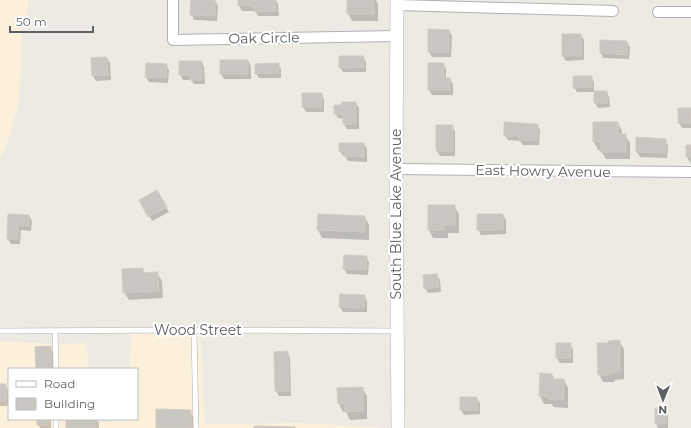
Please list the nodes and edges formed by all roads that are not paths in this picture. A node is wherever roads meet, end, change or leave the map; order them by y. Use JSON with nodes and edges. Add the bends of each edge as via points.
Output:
{"nodes":[{"id":1,"x":173,"y":0,"type":"edge"},
{"id":2,"x":397,"y":3,"type":"edge"},
{"id":3,"x":613,"y":10,"type":"dead end"},
{"id":4,"x":658,"y":12,"type":"dead end"},
{"id":5,"x":691,"y":12,"type":"edge"},
{"id":6,"x":396,"y":36,"type":"junction"},
{"id":7,"x":396,"y":169,"type":"junction"},
{"id":8,"x":691,"y":172,"type":"edge"},
{"id":9,"x":55,"y":330,"type":"junction"},
{"id":10,"x":194,"y":330,"type":"junction"},
{"id":11,"x":0,"y":331,"type":"edge"},
{"id":12,"x":396,"y":331,"type":"junction"},
{"id":13,"x":56,"y":368,"type":"edge"},
{"id":14,"x":196,"y":428,"type":"edge"},
{"id":15,"x":398,"y":428,"type":"edge"}],
"edges":[{"from":1,"to":6,"type":"street","name":"Oak Circle","via":[[173,40]]},
{"from":2,"to":3,"type":"street"},
{"from":2,"to":6,"type":"main road","name":"South Blue Lake Avenue"},
{"from":4,"to":5,"type":"street"},
{"from":6,"to":7,"type":"main road","name":"South Blue Lake Avenue"},
{"from":7,"to":8,"type":"street","name":"East Howry Avenue"},
{"from":7,"to":12,"type":"main road","name":"South Blue Lake Avenue"},
{"from":9,"to":10,"type":"lane","name":"Wood Street"},
{"from":9,"to":11,"type":"lane","name":"Wood Street"},
{"from":9,"to":13,"type":"lane"},
{"from":10,"to":12,"type":"lane","name":"Wood Street"},
{"from":10,"to":14,"type":"lane"},
{"from":12,"to":15,"type":"main road","name":"South Blue Lake Avenue"}]}
